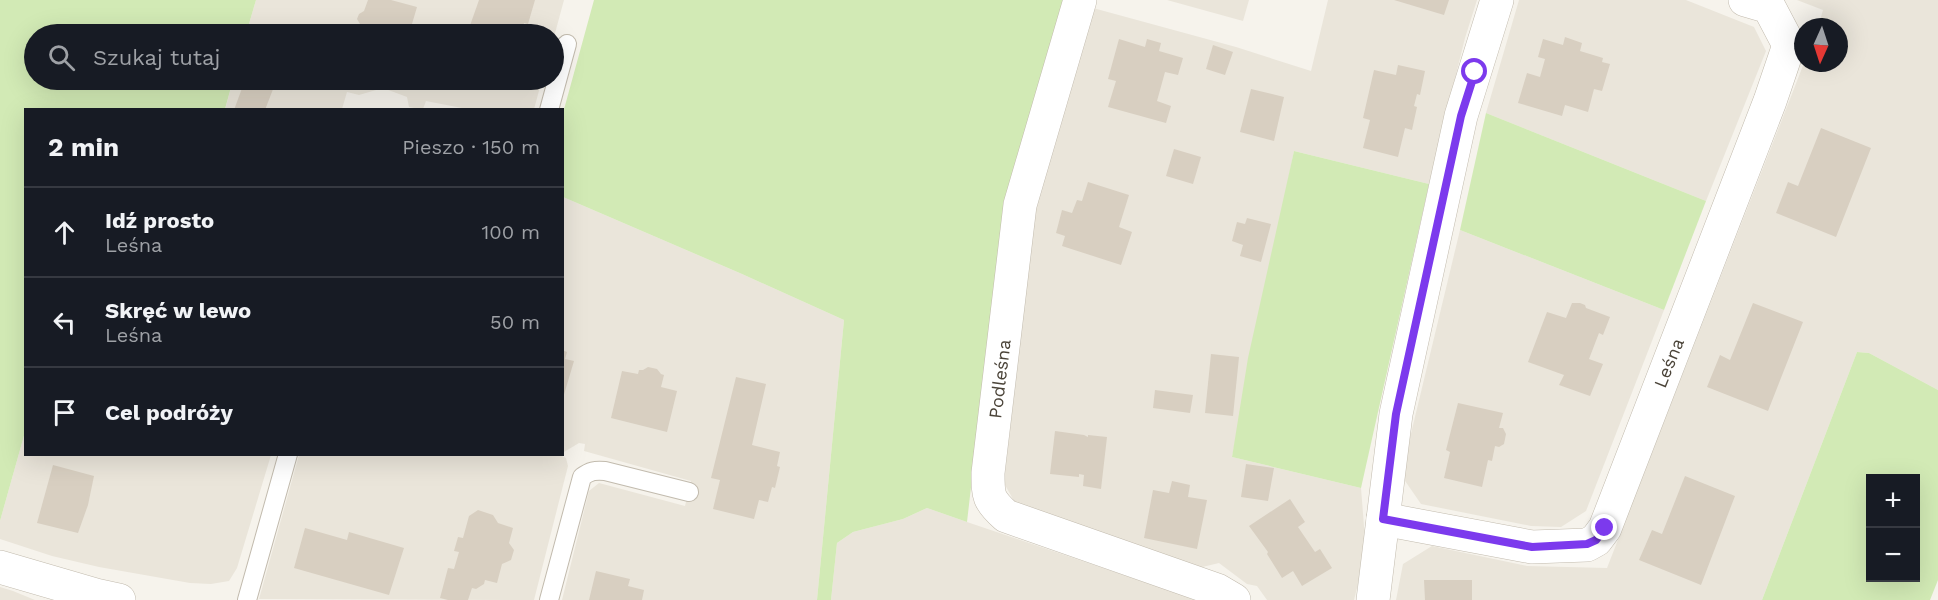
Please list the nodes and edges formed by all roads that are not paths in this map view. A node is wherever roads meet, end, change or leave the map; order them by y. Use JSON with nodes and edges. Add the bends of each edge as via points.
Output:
{"nodes":[{"id":1,"x":1080,"y":0,"type":"edge"},
{"id":2,"x":1497,"y":0,"type":"edge"},
{"id":3,"x":1760,"y":2,"type":"edge"},
{"id":4,"x":567,"y":44,"type":"dead end"},
{"id":5,"x":564,"y":55,"type":"edge"},
{"id":6,"x":554,"y":90,"type":"edge"},
{"id":7,"x":550,"y":108,"type":"edge"},
{"id":8,"x":287,"y":456,"type":"edge"},
{"id":9,"x":689,"y":492,"type":"dead end"},
{"id":10,"x":1383,"y":519,"type":"junction"},
{"id":11,"x":0,"y":567,"type":"edge"},
{"id":12,"x":119,"y":600,"type":"edge"},
{"id":13,"x":247,"y":600,"type":"edge"},
{"id":14,"x":549,"y":600,"type":"edge"},
{"id":15,"x":1234,"y":600,"type":"edge"},
{"id":16,"x":1373,"y":600,"type":"edge"}],
"edges":[{"from":1,"to":15,"type":"street","name":"Podleśna","via":[[1020,205],[988,495],[1006,516],[1217,590]]},
{"from":2,"to":10,"type":"street","via":[[1461,116],[1396,414]]},
{"from":3,"to":10,"type":"street","name":"Leśna","via":[[1789,45],[1605,528],[1587,544],[1532,547]]},
{"from":4,"to":5,"type":"lane"},
{"from":6,"to":7,"type":"lane"},
{"from":8,"to":13,"type":"lane"},
{"from":9,"to":14,"type":"lane","via":[[605,471],[588,472],[582,477]]},
{"from":10,"to":16,"type":"street"},
{"from":11,"to":12,"type":"street"}]}
